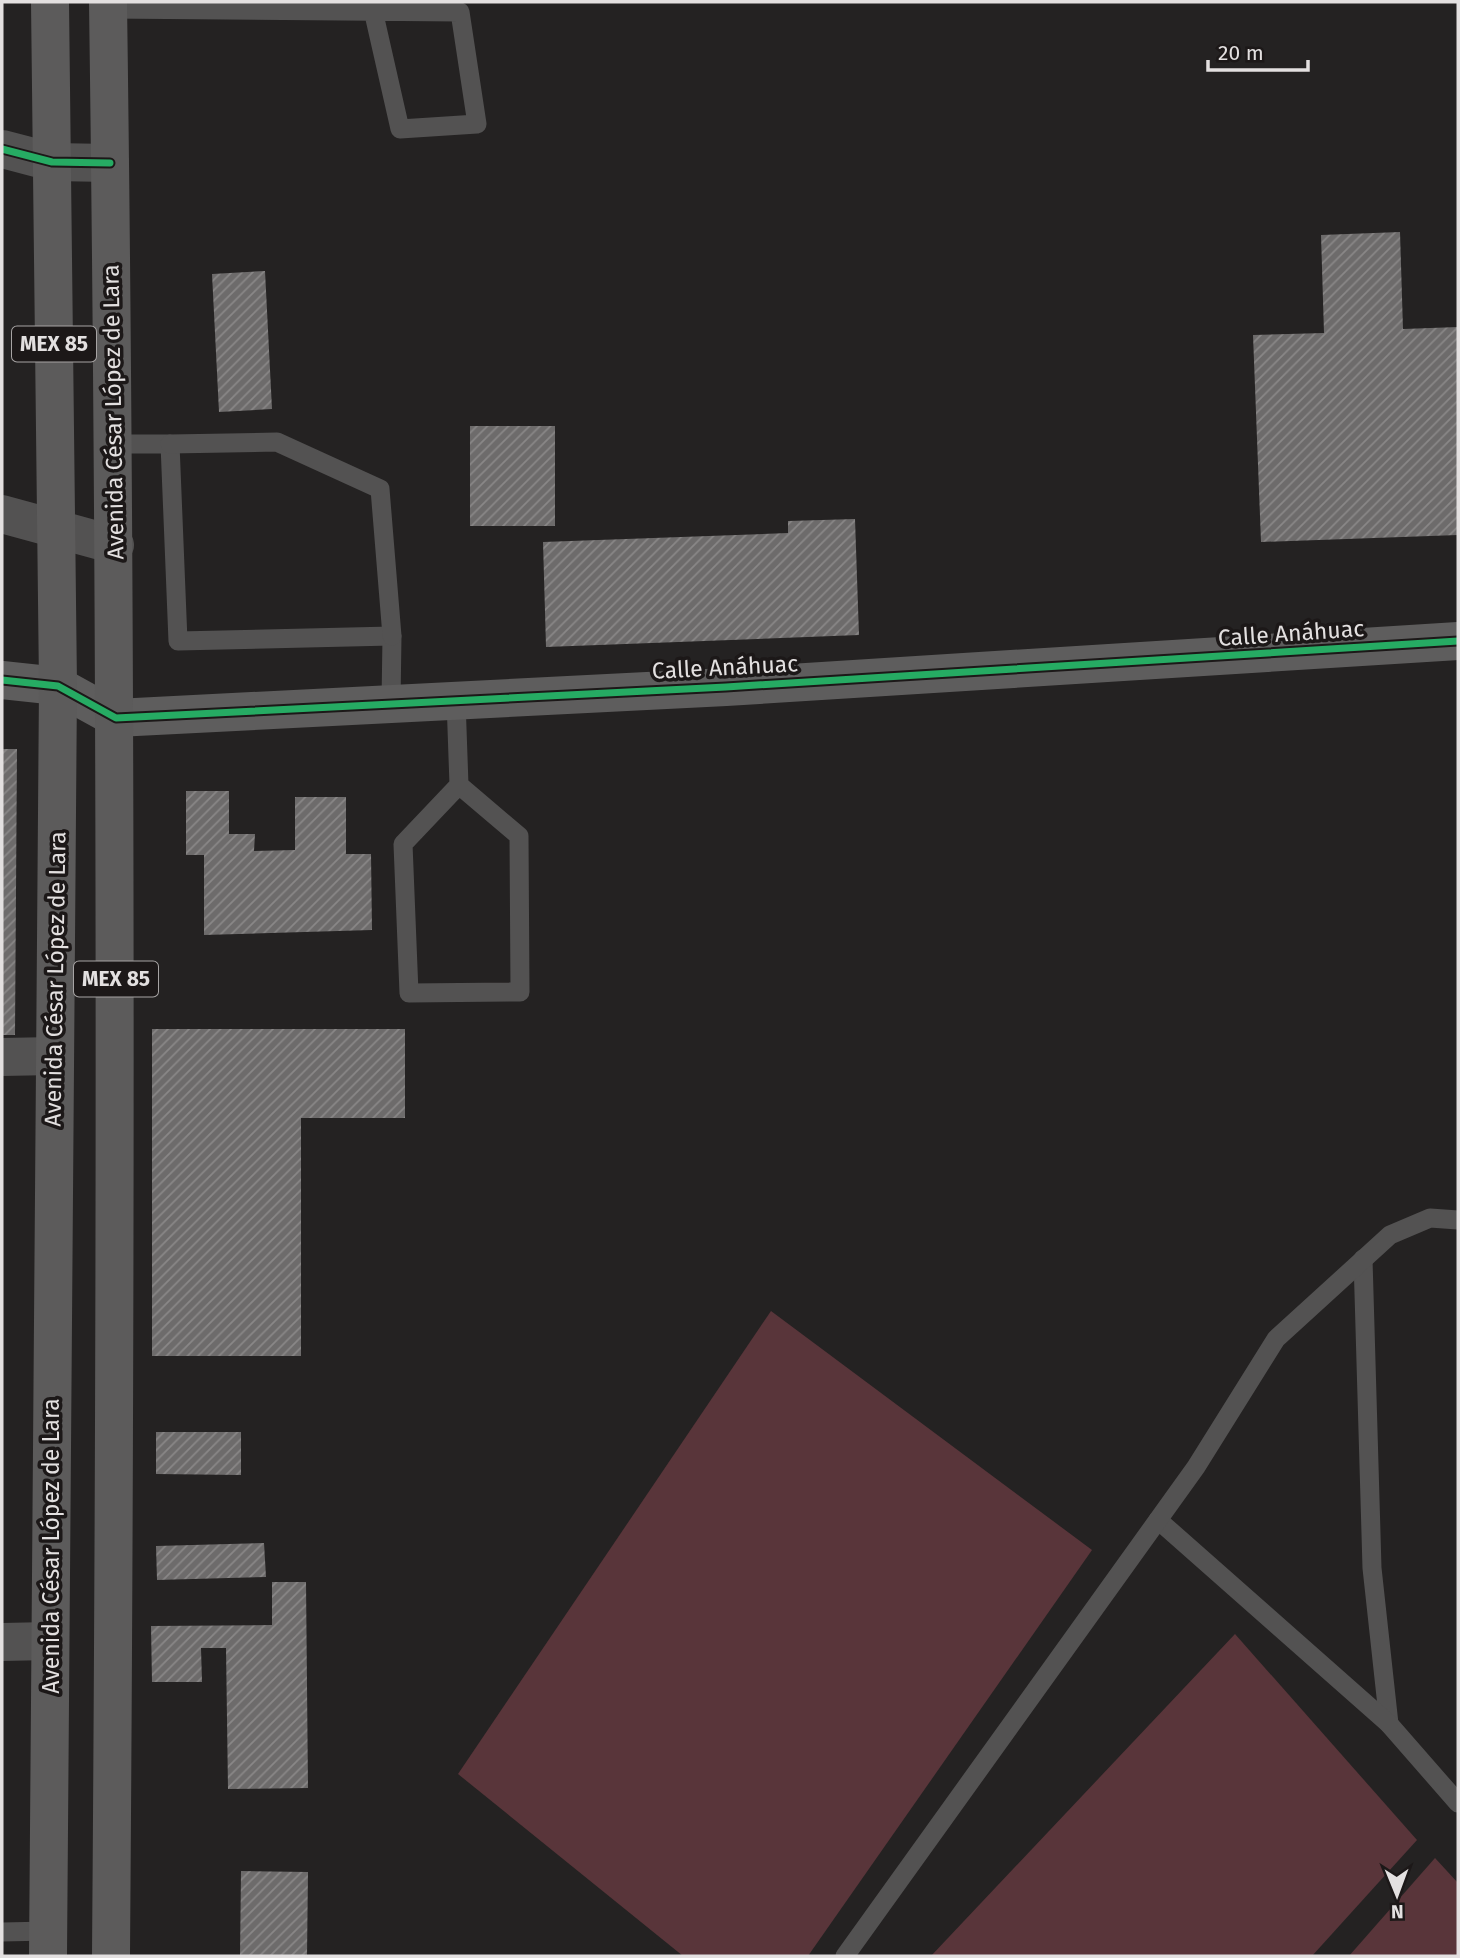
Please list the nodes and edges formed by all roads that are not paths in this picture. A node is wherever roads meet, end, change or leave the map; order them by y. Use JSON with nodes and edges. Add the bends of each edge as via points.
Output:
{"nodes":[{"id":1,"x":50,"y":2,"type":"edge"},
{"id":2,"x":108,"y":5,"type":"edge"},
{"id":3,"x":373,"y":10,"type":"junction"},
{"id":4,"x":2,"y":149,"type":"edge"},
{"id":5,"x":52,"y":162,"type":"junction"},
{"id":6,"x":110,"y":163,"type":"junction"},
{"id":7,"x":113,"y":444,"type":"junction"},
{"id":8,"x":170,"y":444,"type":"junction"},
{"id":9,"x":2,"y":514,"type":"edge"},
{"id":10,"x":56,"y":529,"type":"junction"},
{"id":11,"x":116,"y":545,"type":"junction"},
{"id":12,"x":391,"y":636,"type":"junction"},
{"id":13,"x":1458,"y":641,"type":"edge"},
{"id":14,"x":2,"y":680,"type":"edge"},
{"id":15,"x":58,"y":686,"type":"junction"},
{"id":16,"x":456,"y":700,"type":"junction"},
{"id":17,"x":391,"y":702,"type":"junction"},
{"id":18,"x":116,"y":718,"type":"junction"},
{"id":19,"x":459,"y":785,"type":"junction"},
{"id":20,"x":54,"y":1056,"type":"junction"},
{"id":21,"x":2,"y":1057,"type":"edge"},
{"id":22,"x":1458,"y":1220,"type":"edge"},
{"id":23,"x":1363,"y":1259,"type":"junction"},
{"id":24,"x":1158,"y":1520,"type":"junction"},
{"id":25,"x":50,"y":1641,"type":"junction"},
{"id":26,"x":2,"y":1642,"type":"edge"},
{"id":27,"x":1389,"y":1724,"type":"junction"},
{"id":28,"x":1458,"y":1803,"type":"edge"},
{"id":29,"x":2,"y":1932,"type":"edge"},
{"id":30,"x":48,"y":1944,"type":"edge"},
{"id":31,"x":111,"y":1956,"type":"edge"},
{"id":32,"x":845,"y":1956,"type":"edge"}],
"edges":[{"from":1,"to":5,"type":"main road","name":"Avenida César López de Lara","number":"MEX 85"},
{"from":2,"to":3,"type":"lane"},
{"from":2,"to":6,"type":"main road","name":"Avenida César López de Lara","number":"MEX 85"},
{"from":3,"to":3,"type":"lane","via":[[460,12],[477,124],[400,129]]},
{"from":4,"to":5,"type":"street"},
{"from":5,"to":6,"type":"street"},
{"from":5,"to":10,"type":"main road","name":"Avenida César López de Lara","number":"MEX 85"},
{"from":6,"to":7,"type":"main road","name":"Avenida César López de Lara","number":"MEX 85"},
{"from":7,"to":8,"type":"lane"},
{"from":7,"to":11,"type":"main road","name":"Avenida César López de Lara","number":"MEX 85"},
{"from":8,"to":12,"type":"lane","via":[[277,442],[380,489]]},
{"from":8,"to":12,"type":"lane","via":[[178,641]]},
{"from":9,"to":10,"type":"street"},
{"from":10,"to":11,"type":"street"},
{"from":10,"to":15,"type":"main road","name":"Avenida César López de Lara","number":"MEX 85"},
{"from":11,"to":18,"type":"main road","name":"Avenida César López de Lara","number":"MEX 85"},
{"from":12,"to":17,"type":"lane"},
{"from":13,"to":16,"type":"street","name":"Calle Anáhuac"},
{"from":14,"to":15,"type":"street"},
{"from":15,"to":18,"type":"street"},
{"from":15,"to":20,"type":"main road","name":"Avenida César López de Lara","number":"MEX 85"},
{"from":16,"to":17,"type":"street","name":"Calle Anáhuac"},
{"from":16,"to":19,"type":"lane"},
{"from":17,"to":18,"type":"street","name":"Calle Anáhuac"},
{"from":18,"to":31,"type":"main road","name":"Avenida César López de Lara","number":"MEX 85"},
{"from":19,"to":19,"type":"lane","via":[[519,836],[520,992],[409,993],[402,844]]},
{"from":20,"to":21,"type":"street"},
{"from":20,"to":25,"type":"main road","name":"Avenida César López de Lara","number":"MEX 85"},
{"from":22,"to":23,"type":"lane","via":[[1430,1218],[1390,1235]]},
{"from":23,"to":24,"type":"lane","via":[[1276,1339]]},
{"from":23,"to":27,"type":"lane","via":[[1372,1568]]},
{"from":24,"to":27,"type":"lane"},
{"from":24,"to":32,"type":"lane"},
{"from":25,"to":26,"type":"street"},
{"from":25,"to":30,"type":"main road","name":"Avenida César López de Lara","number":"MEX 85"},
{"from":27,"to":28,"type":"lane"},
{"from":29,"to":30,"type":"lane"}]}
